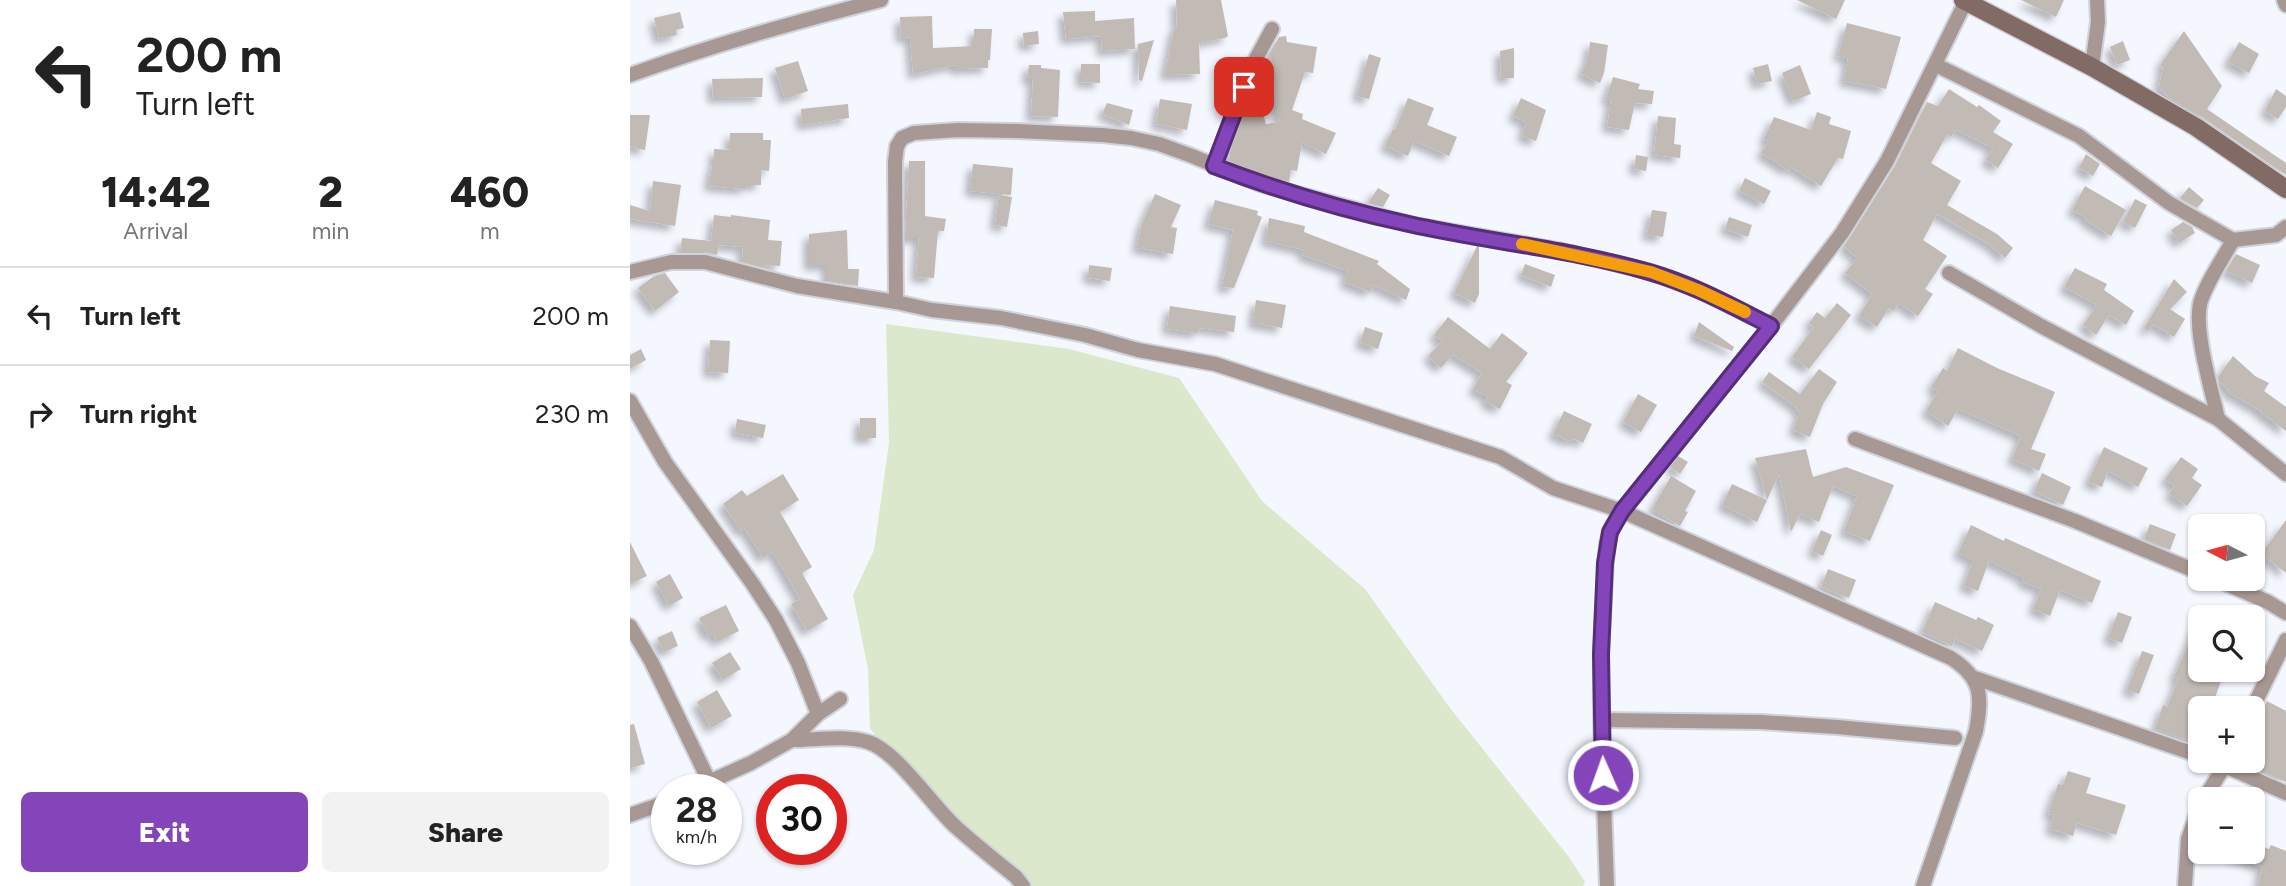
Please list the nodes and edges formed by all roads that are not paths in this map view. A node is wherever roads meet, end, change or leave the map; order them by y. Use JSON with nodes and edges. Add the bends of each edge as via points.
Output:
{"nodes":[{"id":1,"x":881,"y":0,"type":"edge"},
{"id":2,"x":2097,"y":0,"type":"edge"},
{"id":3,"x":2284,"y":0,"type":"edge"},
{"id":4,"x":1965,"y":1,"type":"edge"},
{"id":5,"x":2286,"y":5,"type":"edge"},
{"id":6,"x":1272,"y":29,"type":"dead end"},
{"id":7,"x":1936,"y":65,"type":"junction"},
{"id":8,"x":2092,"y":67,"type":"junction"},
{"id":9,"x":630,"y":75,"type":"edge"},
{"id":10,"x":1214,"y":166,"type":"junction"},
{"id":11,"x":2286,"y":189,"type":"edge"},
{"id":12,"x":2286,"y":227,"type":"edge"},
{"id":13,"x":2233,"y":240,"type":"junction"},
{"id":14,"x":630,"y":272,"type":"edge"},
{"id":15,"x":1949,"y":273,"type":"dead end"},
{"id":16,"x":896,"y":302,"type":"junction"},
{"id":17,"x":1771,"y":326,"type":"junction"},
{"id":18,"x":630,"y":401,"type":"edge"},
{"id":19,"x":2218,"y":419,"type":"junction"},
{"id":20,"x":1854,"y":439,"type":"dead end"},
{"id":21,"x":2286,"y":474,"type":"edge"},
{"id":22,"x":1622,"y":511,"type":"junction"},
{"id":23,"x":2188,"y":568,"type":"edge"},
{"id":24,"x":2245,"y":592,"type":"edge"},
{"id":25,"x":2286,"y":612,"type":"edge"},
{"id":26,"x":630,"y":626,"type":"edge"},
{"id":27,"x":2286,"y":640,"type":"edge"},
{"id":28,"x":1975,"y":678,"type":"junction"},
{"id":29,"x":2258,"y":696,"type":"edge"},
{"id":30,"x":840,"y":699,"type":"dead end"},
{"id":31,"x":818,"y":714,"type":"junction"},
{"id":32,"x":1601,"y":720,"type":"junction"},
{"id":33,"x":1955,"y":738,"type":"dead end"},
{"id":34,"x":792,"y":740,"type":"junction"},
{"id":35,"x":2188,"y":752,"type":"edge"},
{"id":36,"x":2244,"y":773,"type":"edge"},
{"id":37,"x":706,"y":774,"type":"edge"},
{"id":38,"x":725,"y":774,"type":"edge"},
{"id":39,"x":2286,"y":793,"type":"edge"},
{"id":40,"x":651,"y":808,"type":"edge"},
{"id":41,"x":630,"y":815,"type":"edge"},
{"id":42,"x":2188,"y":838,"type":"edge"},
{"id":43,"x":1023,"y":886,"type":"edge"},
{"id":44,"x":1607,"y":886,"type":"edge"},
{"id":45,"x":1923,"y":886,"type":"edge"},
{"id":46,"x":2185,"y":886,"type":"edge"}],
"edges":[{"from":1,"to":9,"type":"street","via":[[781,26]]},
{"from":2,"to":8,"type":"street"},
{"from":3,"to":5,"type":"street"},
{"from":4,"to":7,"type":"street"},
{"from":4,"to":8,"type":"main road"},
{"from":6,"to":10,"type":"street","via":[[1252,66]]},
{"from":7,"to":13,"type":"street","via":[[2079,135],[2169,202]]},
{"from":7,"to":17,"type":"street","via":[[1850,221]]},
{"from":8,"to":11,"type":"main road","via":[[2196,127]]},
{"from":10,"to":16,"type":"street","via":[[1159,144],[1102,135],[958,130],[902,138],[895,162]]},
{"from":10,"to":17,"type":"street","via":[[1260,184],[1409,224],[1651,272]]},
{"from":12,"to":13,"type":"street","via":[[2276,235]]},
{"from":13,"to":19,"type":"street","via":[[2203,296],[2199,313]]},
{"from":14,"to":16,"type":"street","via":[[671,262],[705,262],[797,286]]},
{"from":15,"to":19,"type":"street"},
{"from":16,"to":22,"type":"street","via":[[1001,318],[1216,363],[1483,450],[1553,488]]},
{"from":17,"to":22,"type":"street"},
{"from":18,"to":31,"type":"street","via":[[665,462],[776,620]]},
{"from":19,"to":21,"type":"street"},
{"from":20,"to":23,"type":"street"},
{"from":22,"to":28,"type":"street","via":[[1951,658]]},
{"from":22,"to":32,"type":"street","via":[[1610,532],[1605,563]]},
{"from":24,"to":25,"type":"street"},
{"from":26,"to":37,"type":"street"},
{"from":27,"to":29,"type":"street"},
{"from":28,"to":35,"type":"street"},
{"from":28,"to":45,"type":"street","via":[[1979,694],[1976,732]]},
{"from":30,"to":31,"type":"street"},
{"from":31,"to":34,"type":"street"},
{"from":32,"to":33,"type":"street","via":[[1761,722]]},
{"from":32,"to":44,"type":"street"},
{"from":34,"to":38,"type":"street"},
{"from":34,"to":43,"type":"street","via":[[869,742]]},
{"from":36,"to":39,"type":"street"},
{"from":40,"to":41,"type":"street"},
{"from":42,"to":46,"type":"street"}]}
